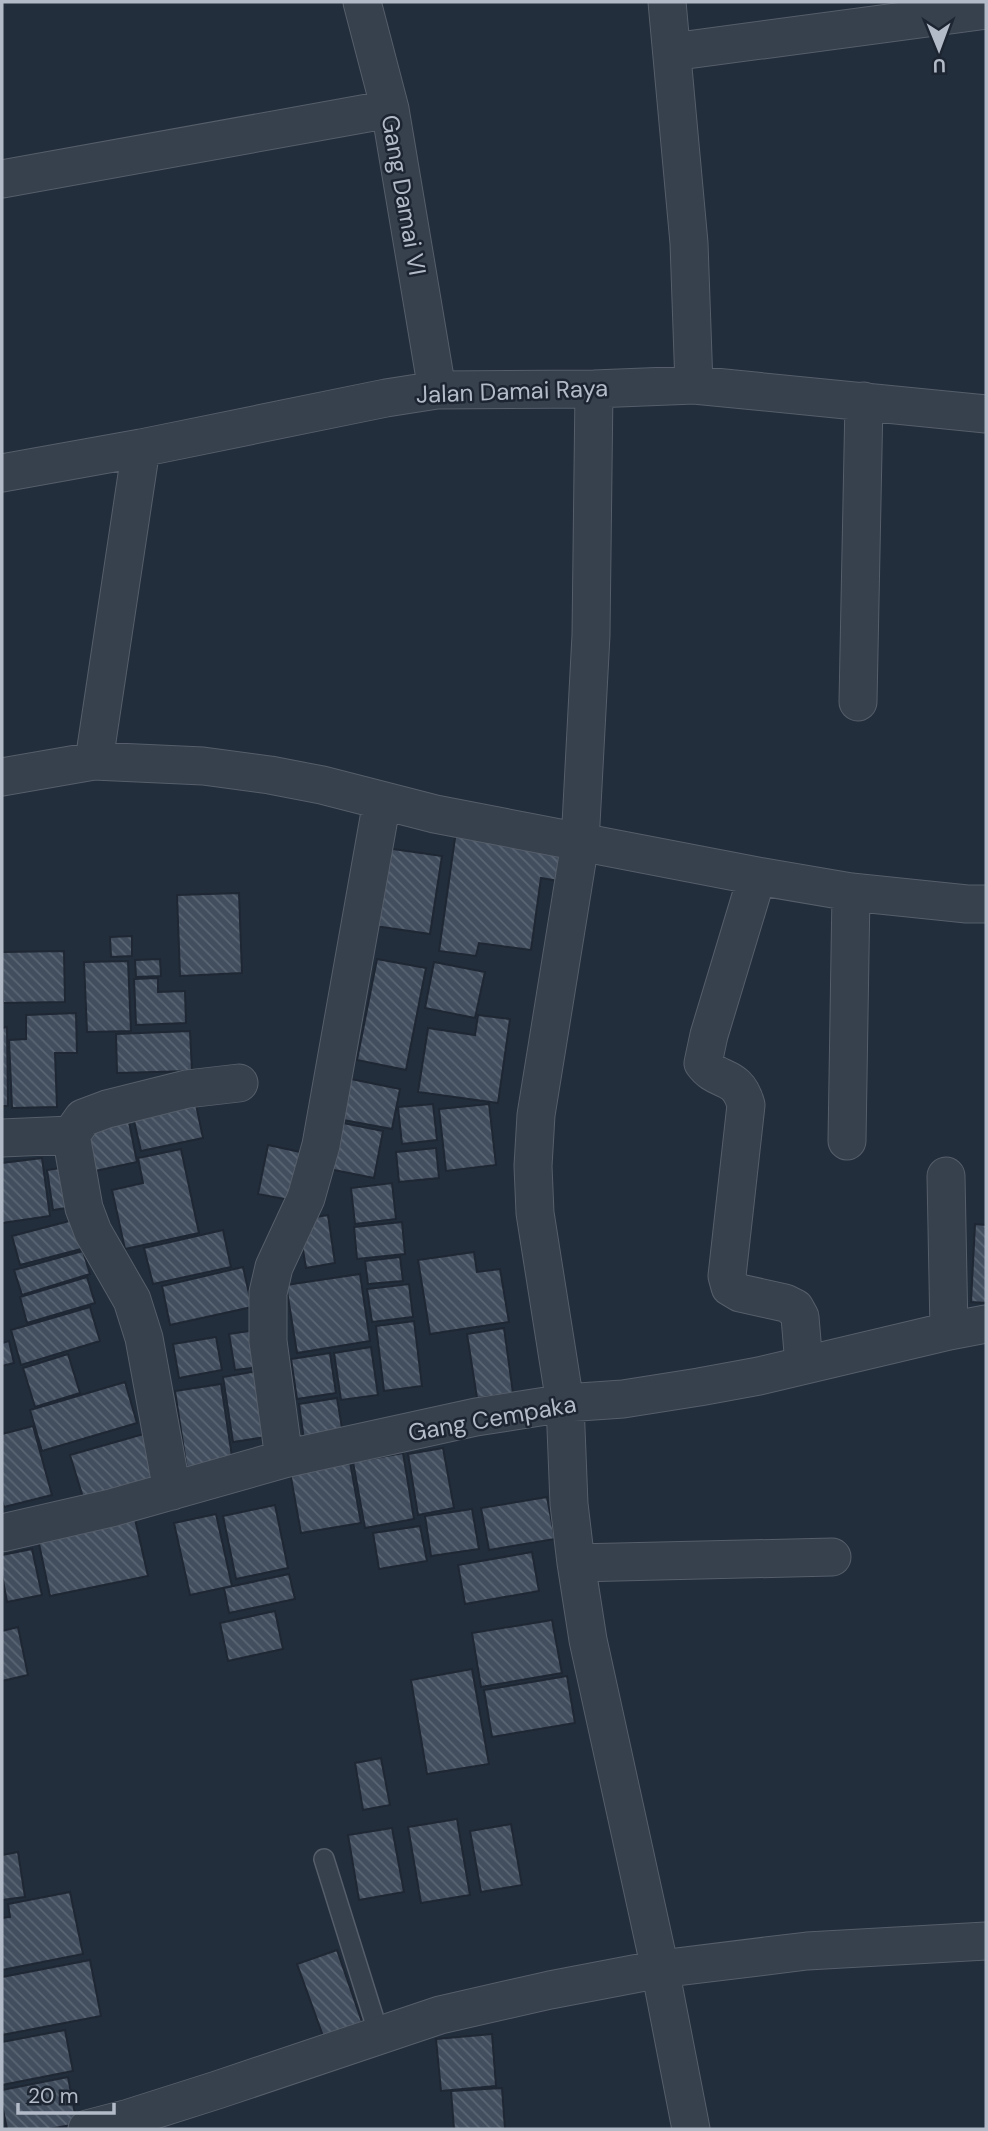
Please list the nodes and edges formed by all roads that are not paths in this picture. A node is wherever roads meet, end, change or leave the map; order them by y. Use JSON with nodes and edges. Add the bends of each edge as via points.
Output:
{"nodes":[{"id":1,"x":362,"y":2,"type":"edge"},
{"id":2,"x":667,"y":2,"type":"edge"},
{"id":3,"x":986,"y":10,"type":"edge"},
{"id":4,"x":672,"y":52,"type":"junction"},
{"id":5,"x":390,"y":109,"type":"junction"},
{"id":6,"x":2,"y":179,"type":"edge"},
{"id":7,"x":694,"y":385,"type":"junction"},
{"id":8,"x":594,"y":389,"type":"junction"},
{"id":9,"x":437,"y":390,"type":"junction"},
{"id":10,"x":864,"y":401,"type":"junction"},
{"id":11,"x":986,"y":414,"type":"edge"},
{"id":12,"x":141,"y":448,"type":"junction"},
{"id":13,"x":2,"y":473,"type":"edge"},
{"id":14,"x":858,"y":702,"type":"dead end"},
{"id":15,"x":94,"y":761,"type":"junction"},
{"id":16,"x":2,"y":777,"type":"edge"},
{"id":17,"x":382,"y":801,"type":"junction"},
{"id":18,"x":580,"y":843,"type":"junction"},
{"id":19,"x":757,"y":876,"type":"junction"},
{"id":20,"x":851,"y":892,"type":"junction"},
{"id":21,"x":986,"y":904,"type":"edge"},
{"id":22,"x":239,"y":1083,"type":"dead end"},
{"id":23,"x":71,"y":1135,"type":"junction"},
{"id":24,"x":2,"y":1138,"type":"edge"},
{"id":25,"x":847,"y":1141,"type":"dead end"},
{"id":26,"x":946,"y":1176,"type":"dead end"},
{"id":27,"x":986,"y":1324,"type":"edge"},
{"id":28,"x":949,"y":1331,"type":"junction"},
{"id":29,"x":804,"y":1365,"type":"junction"},
{"id":30,"x":565,"y":1403,"type":"junction"},
{"id":31,"x":284,"y":1459,"type":"junction"},
{"id":32,"x":172,"y":1491,"type":"junction"},
{"id":33,"x":2,"y":1533,"type":"edge"},
{"id":34,"x":832,"y":1557,"type":"dead end"},
{"id":35,"x":576,"y":1563,"type":"junction"},
{"id":36,"x":324,"y":1859,"type":"dead end"},
{"id":37,"x":986,"y":1941,"type":"edge"},
{"id":38,"x":660,"y":1969,"type":"junction"},
{"id":39,"x":379,"y":2035,"type":"junction"},
{"id":40,"x":87,"y":2129,"type":"edge"},
{"id":41,"x":691,"y":2129,"type":"edge"}],
"edges":[{"from":1,"to":5,"type":"street","name":"Gang Damai VI"},
{"from":2,"to":4,"type":"street"},
{"from":3,"to":4,"type":"street"},
{"from":4,"to":7,"type":"street","via":[[689,243]]},
{"from":5,"to":6,"type":"street"},
{"from":5,"to":9,"type":"street","name":"Gang Damai VI"},
{"from":7,"to":8,"type":"street","name":"Jalan Damai Raya"},
{"from":7,"to":10,"type":"street","name":"Jalan Damai Raya"},
{"from":8,"to":9,"type":"street","name":"Jalan Damai Raya"},
{"from":8,"to":18,"type":"street","via":[[591,635]]},
{"from":9,"to":12,"type":"street","name":"Jalan Damai Raya"},
{"from":10,"to":11,"type":"street","name":"Jalan Damai Raya"},
{"from":10,"to":14,"type":"street"},
{"from":12,"to":13,"type":"street","name":"Jalan Damai Raya"},
{"from":12,"to":15,"type":"street"},
{"from":15,"to":16,"type":"street"},
{"from":15,"to":17,"type":"street","via":[[203,766],[270,775]]},
{"from":17,"to":18,"type":"street"},
{"from":17,"to":31,"type":"street","via":[[321,1145],[306,1198],[274,1267],[268,1293],[268,1340]]},
{"from":18,"to":19,"type":"street"},
{"from":18,"to":30,"type":"street","via":[[536,1115],[533,1166]]},
{"from":19,"to":20,"type":"street"},
{"from":19,"to":29,"type":"street","via":[[703,1063],[732,1081],[746,1105],[727,1276],[730,1287],[795,1308],[800,1317]]},
{"from":20,"to":21,"type":"street"},
{"from":20,"to":25,"type":"street"},
{"from":22,"to":23,"type":"street","via":[[187,1089],[107,1109],[83,1118]]},
{"from":23,"to":24,"type":"street"},
{"from":23,"to":32,"type":"street","via":[[93,1232],[132,1300],[144,1338]]},
{"from":26,"to":28,"type":"street"},
{"from":27,"to":28,"type":"street","name":"Gang Cempaka"},
{"from":28,"to":29,"type":"street","name":"Gang Cempaka"},
{"from":29,"to":30,"type":"street","name":"Gang Cempaka","via":[[687,1390]]},
{"from":30,"to":31,"type":"street","name":"Gang Cempaka","via":[[476,1417]]},
{"from":30,"to":35,"type":"street"},
{"from":31,"to":32,"type":"street","name":"Gang Cempaka"},
{"from":32,"to":33,"type":"street","name":"Gang Cempaka"},
{"from":34,"to":35,"type":"street"},
{"from":35,"to":38,"type":"street","via":[[588,1640]]},
{"from":36,"to":39,"type":"lane"},
{"from":37,"to":38,"type":"street","via":[[807,1951]]},
{"from":38,"to":39,"type":"street","via":[[440,2015]]},
{"from":38,"to":41,"type":"street"},
{"from":39,"to":40,"type":"street"}]}
